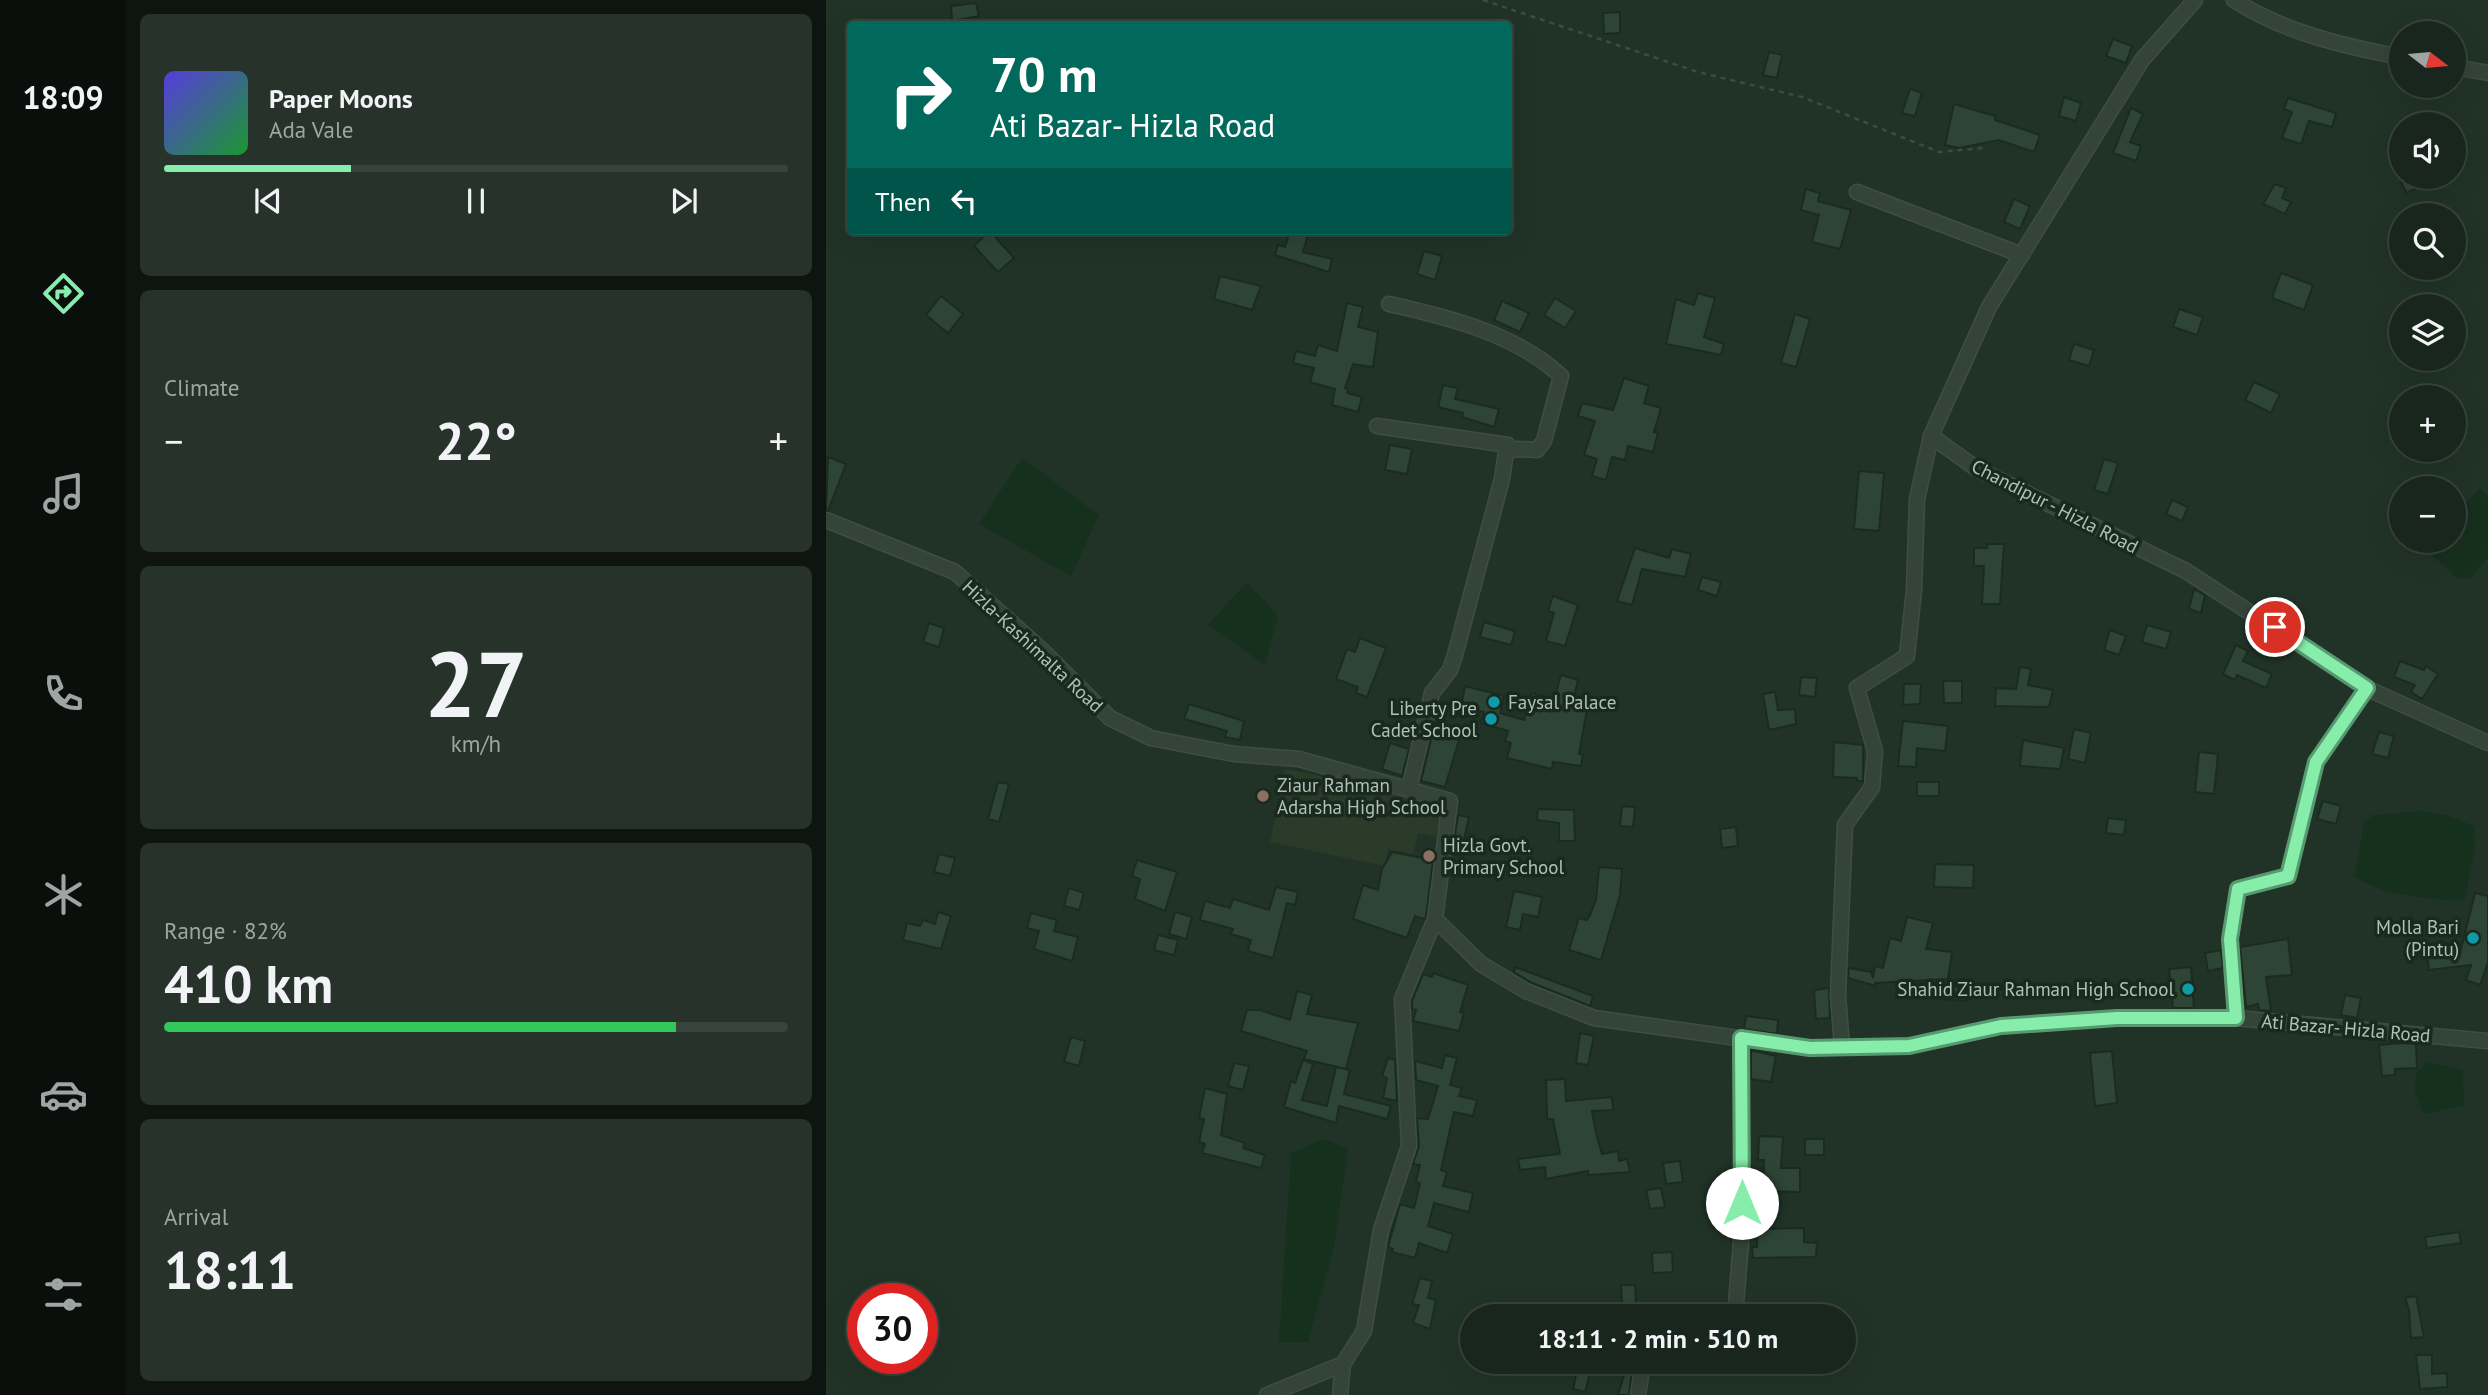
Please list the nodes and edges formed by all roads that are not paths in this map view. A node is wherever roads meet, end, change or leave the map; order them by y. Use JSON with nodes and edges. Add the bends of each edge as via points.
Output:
{"nodes":[{"id":1,"x":2195,"y":0,"type":"edge"},
{"id":2,"x":2234,"y":0,"type":"edge"},
{"id":3,"x":2389,"y":54,"type":"edge"},
{"id":4,"x":2466,"y":69,"type":"edge"},
{"id":5,"x":2488,"y":73,"type":"edge"},
{"id":6,"x":1857,"y":192,"type":"dead end"},
{"id":7,"x":2022,"y":254,"type":"junction"},
{"id":8,"x":1389,"y":304,"type":"dead end"},
{"id":9,"x":1377,"y":426,"type":"dead end"},
{"id":10,"x":1931,"y":436,"type":"junction"},
{"id":11,"x":1506,"y":452,"type":"junction"},
{"id":12,"x":826,"y":520,"type":"edge"},
{"id":13,"x":2367,"y":688,"type":"junction"},
{"id":14,"x":2488,"y":743,"type":"edge"},
{"id":15,"x":1409,"y":789,"type":"junction"},
{"id":16,"x":1435,"y":919,"type":"junction"},
{"id":17,"x":2236,"y":1018,"type":"junction"},
{"id":18,"x":1741,"y":1038,"type":"junction"},
{"id":19,"x":2488,"y":1041,"type":"edge"},
{"id":20,"x":1842,"y":1047,"type":"junction"},
{"id":21,"x":1736,"y":1304,"type":"edge"},
{"id":22,"x":1343,"y":1364,"type":"junction"},
{"id":23,"x":1641,"y":1374,"type":"edge"},
{"id":24,"x":1268,"y":1395,"type":"edge"},
{"id":25,"x":1339,"y":1395,"type":"edge"},
{"id":26,"x":1638,"y":1395,"type":"edge"}],
"edges":[{"from":1,"to":7,"type":"street","via":[[2143,60]]},
{"from":2,"to":3,"type":"street","via":[[2262,19]]},
{"from":4,"to":5,"type":"street"},
{"from":6,"to":7,"type":"street"},
{"from":7,"to":10,"type":"street","via":[[1989,307]]},
{"from":8,"to":11,"type":"street","via":[[1518,344],[1561,376],[1544,440],[1537,450]]},
{"from":9,"to":11,"type":"street","via":[[1485,440],[1508,445]]},
{"from":10,"to":13,"type":"street","name":"Chandipur - Hizla Road","via":[[1977,469],[2186,571]]},
{"from":10,"to":20,"type":"street","via":[[1917,499],[1907,656],[1857,688],[1875,751],[1872,787],[1845,825],[1838,995]]},
{"from":11,"to":15,"type":"street","via":[[1455,655],[1433,693]]},
{"from":12,"to":15,"type":"street","name":"Hizla-Kashimalta Road","via":[[955,572],[1110,718],[1151,738],[1234,754],[1299,760]]},
{"from":13,"to":14,"type":"street","name":"Chandipur - Hizla Road"},
{"from":13,"to":17,"type":"street","via":[[2316,762],[2288,876],[2238,889],[2230,939]]},
{"from":15,"to":16,"type":"street","name":"Hizla-Kashimalta Road","via":[[1450,801]]},
{"from":16,"to":18,"type":"street","name":"Ati Bazar- Hizla Road","via":[[1481,964],[1525,992],[1594,1018]]},
{"from":16,"to":22,"type":"street","via":[[1402,999],[1409,1146],[1381,1230],[1364,1331]]},
{"from":17,"to":19,"type":"street","name":"Ati Bazar- Hizla Road"},
{"from":17,"to":20,"type":"street","name":"Ati Bazar- Hizla Road","via":[[2117,1018],[2013,1025],[1909,1046]]},
{"from":18,"to":20,"type":"street","name":"Ati Bazar- Hizla Road","via":[[1810,1048]]},
{"from":18,"to":21,"type":"street","via":[[1742,1230]]},
{"from":22,"to":24,"type":"street"},
{"from":22,"to":25,"type":"street"},
{"from":23,"to":26,"type":"street"}]}
